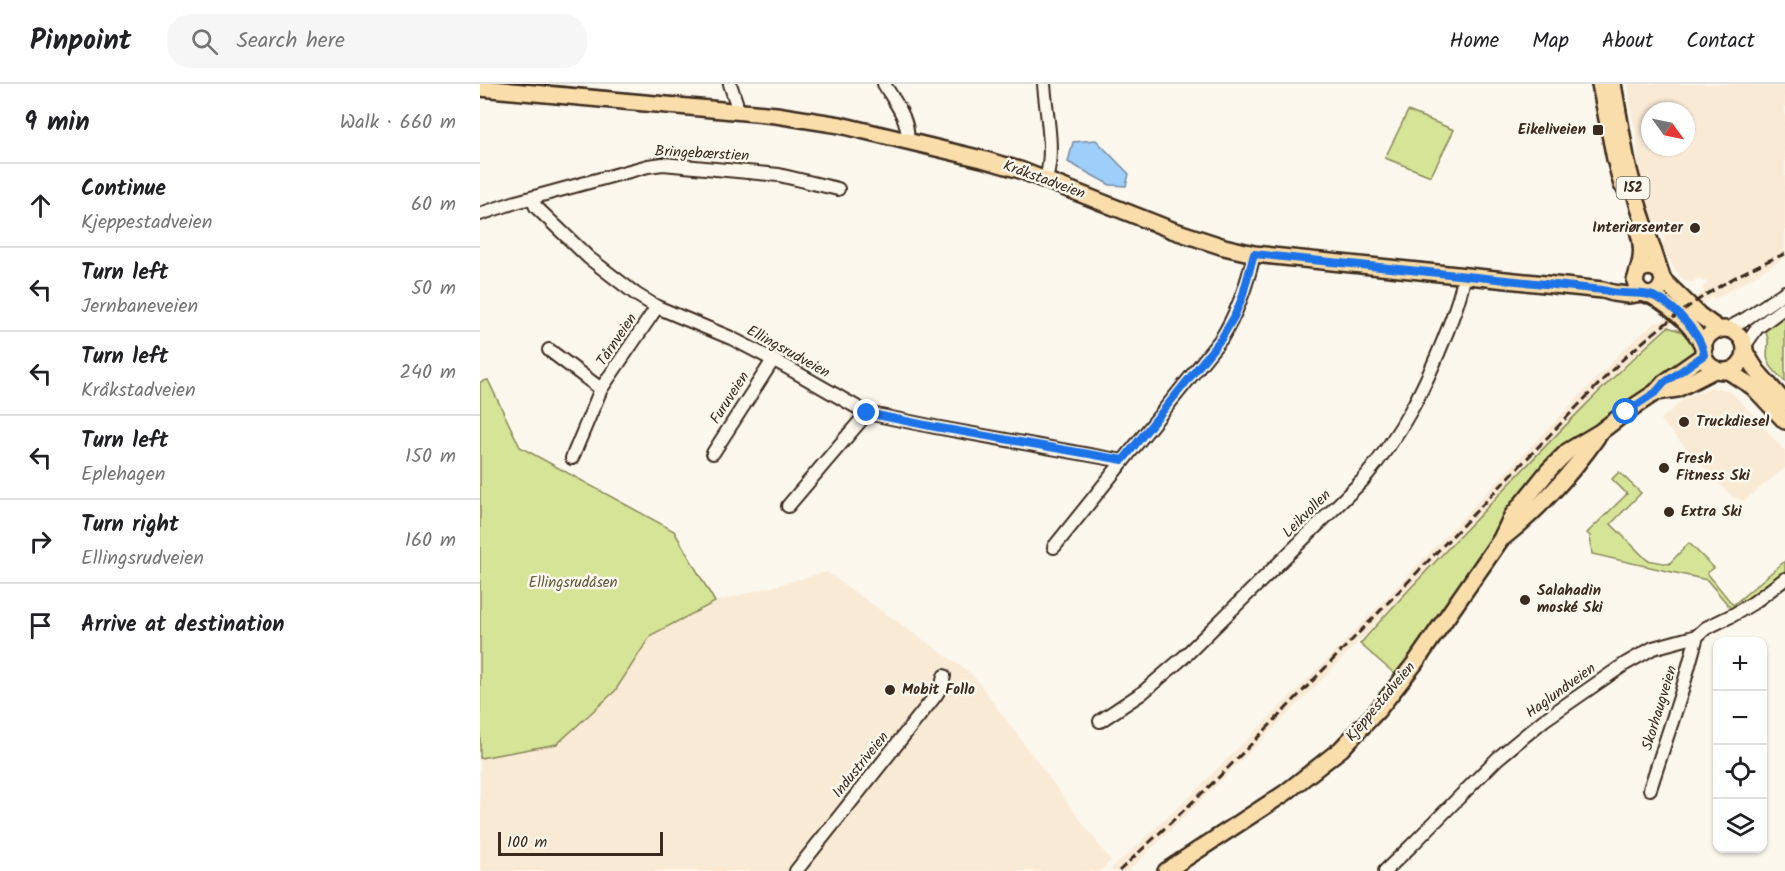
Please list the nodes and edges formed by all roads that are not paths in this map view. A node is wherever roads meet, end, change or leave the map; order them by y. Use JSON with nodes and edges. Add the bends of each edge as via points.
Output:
{"nodes":[{"id":1,"x":730,"y":84,"type":"edge"},
{"id":2,"x":884,"y":84,"type":"edge"},
{"id":3,"x":1044,"y":84,"type":"edge"},
{"id":4,"x":1600,"y":84,"type":"edge"},
{"id":5,"x":1613,"y":84,"type":"edge"},
{"id":6,"x":480,"y":88,"type":"edge"},
{"id":7,"x":737,"y":111,"type":"junction"},
{"id":8,"x":907,"y":140,"type":"junction"},
{"id":9,"x":1046,"y":179,"type":"junction"},
{"id":10,"x":838,"y":189,"type":"dead end"},
{"id":11,"x":532,"y":198,"type":"junction"},
{"id":12,"x":480,"y":214,"type":"edge"},
{"id":13,"x":1254,"y":254,"type":"junction"},
{"id":14,"x":1637,"y":273,"type":"junction"},
{"id":15,"x":1464,"y":276,"type":"junction"},
{"id":16,"x":1661,"y":276,"type":"junction"},
{"id":17,"x":1603,"y":290,"type":"junction"},
{"id":18,"x":1785,"y":292,"type":"edge"},
{"id":19,"x":1647,"y":294,"type":"junction"},
{"id":20,"x":657,"y":307,"type":"junction"},
{"id":21,"x":1785,"y":307,"type":"edge"},
{"id":22,"x":1723,"y":330,"type":"junction"},
{"id":23,"x":1745,"y":349,"type":"junction"},
{"id":24,"x":549,"y":350,"type":"dead end"},
{"id":25,"x":1704,"y":351,"type":"junction"},
{"id":26,"x":773,"y":360,"type":"junction"},
{"id":27,"x":1722,"y":370,"type":"junction"},
{"id":28,"x":601,"y":389,"type":"junction"},
{"id":29,"x":1656,"y":392,"type":"junction"},
{"id":30,"x":1785,"y":403,"type":"edge"},
{"id":31,"x":867,"y":413,"type":"junction"},
{"id":32,"x":1785,"y":421,"type":"edge"},
{"id":33,"x":713,"y":453,"type":"dead end"},
{"id":34,"x":572,"y":458,"type":"dead end"},
{"id":35,"x":1123,"y":460,"type":"junction"},
{"id":36,"x":788,"y":506,"type":"dead end"},
{"id":37,"x":1054,"y":547,"type":"dead end"},
{"id":38,"x":1785,"y":579,"type":"edge"},
{"id":39,"x":1697,"y":636,"type":"junction"},
{"id":40,"x":944,"y":676,"type":"dead end"},
{"id":41,"x":1100,"y":721,"type":"dead end"},
{"id":42,"x":1650,"y":789,"type":"dead end"},
{"id":43,"x":796,"y":871,"type":"edge"},
{"id":44,"x":1166,"y":871,"type":"edge"},
{"id":45,"x":1385,"y":871,"type":"edge"}],
"edges":[{"from":1,"to":7,"type":"street"},
{"from":2,"to":8,"type":"street","via":[[905,121]]},
{"from":3,"to":9,"type":"street","via":[[1049,141]]},
{"from":4,"to":14,"type":"main road","number":"152","via":[[1614,159],[1641,239],[1642,260]]},
{"from":5,"to":16,"type":"main road","number":"152","via":[[1629,171]]},
{"from":6,"to":7,"type":"main road","name":"Kråkstadveien"},
{"from":7,"to":8,"type":"main road","name":"Kråkstadveien","via":[[825,122]]},
{"from":8,"to":9,"type":"main road","name":"Kråkstadveien"},
{"from":9,"to":13,"type":"main road","name":"Kråkstadveien","via":[[1178,232]]},
{"from":10,"to":11,"type":"street","name":"Bringebærstien","via":[[779,175],[663,164]]},
{"from":11,"to":12,"type":"street"},
{"from":11,"to":20,"type":"street","name":"Ellingsrudveien","via":[[536,207],[589,258]]},
{"from":13,"to":15,"type":"main road","name":"Kråkstadveien"},
{"from":13,"to":35,"type":"street","via":[[1242,298],[1221,339]]},
{"from":14,"to":16,"type":"main road","via":[[1651,267]]},
{"from":14,"to":17,"type":"main road"},
{"from":14,"to":19,"type":"main road","number":"152","via":[[1635,284]]},
{"from":15,"to":17,"type":"main road","name":"Kråkstadveien"},
{"from":15,"to":41,"type":"street","name":"Leikvollen","via":[[1425,385],[1408,417],[1362,481],[1185,656],[1142,693]]},
{"from":16,"to":19,"type":"main road","via":[[1661,288]]},
{"from":16,"to":22,"type":"main road","number":"152","via":[[1699,315]]},
{"from":17,"to":19,"type":"main road","name":"Kråkstadveien"},
{"from":18,"to":22,"type":"street"},
{"from":19,"to":25,"type":"main road","via":[[1669,306],[1690,326]]},
{"from":20,"to":26,"type":"street","name":"Ellingsrudveien"},
{"from":20,"to":28,"type":"street","name":"Tårnveien"},
{"from":21,"to":23,"type":"street","via":[[1757,328]]},
{"from":22,"to":23,"type":"main road","number":"152","via":[[1735,333],[1743,340]]},
{"from":22,"to":25,"type":"main road","via":[[1709,336]]},
{"from":23,"to":27,"type":"main road","via":[[1740,364]]},
{"from":23,"to":30,"type":"main road","number":"152","via":[[1757,371]]},
{"from":24,"to":28,"type":"street","name":"Tårnveien"},
{"from":25,"to":27,"type":"main road","via":[[1708,363]]},
{"from":25,"to":29,"type":"main road","name":"Kjeppestadveien"},
{"from":26,"to":31,"type":"street","name":"Ellingsrudveien"},
{"from":26,"to":33,"type":"street","name":"Furuveien"},
{"from":27,"to":29,"type":"main road","name":"Kjeppestadveien","via":[[1677,389]]},
{"from":27,"to":32,"type":"main road","via":[[1753,387]]},
{"from":28,"to":34,"type":"street","name":"Tårnveien"},
{"from":29,"to":44,"type":"main road","name":"Kjeppestadveien","via":[[1600,432],[1580,463],[1502,539],[1402,680],[1341,749],[1285,793]]},
{"from":31,"to":35,"type":"street","name":"Ellingsrudveien"},
{"from":31,"to":36,"type":"street"},
{"from":35,"to":37,"type":"street"},
{"from":38,"to":39,"type":"street","name":"Haglundveien"},
{"from":39,"to":42,"type":"street","name":"Skorhaugveien"},
{"from":39,"to":45,"type":"street","name":"Haglundveien","via":[[1653,648],[1544,720],[1498,758]]},
{"from":40,"to":43,"type":"street","name":"Industriveien","via":[[936,695]]}]}
